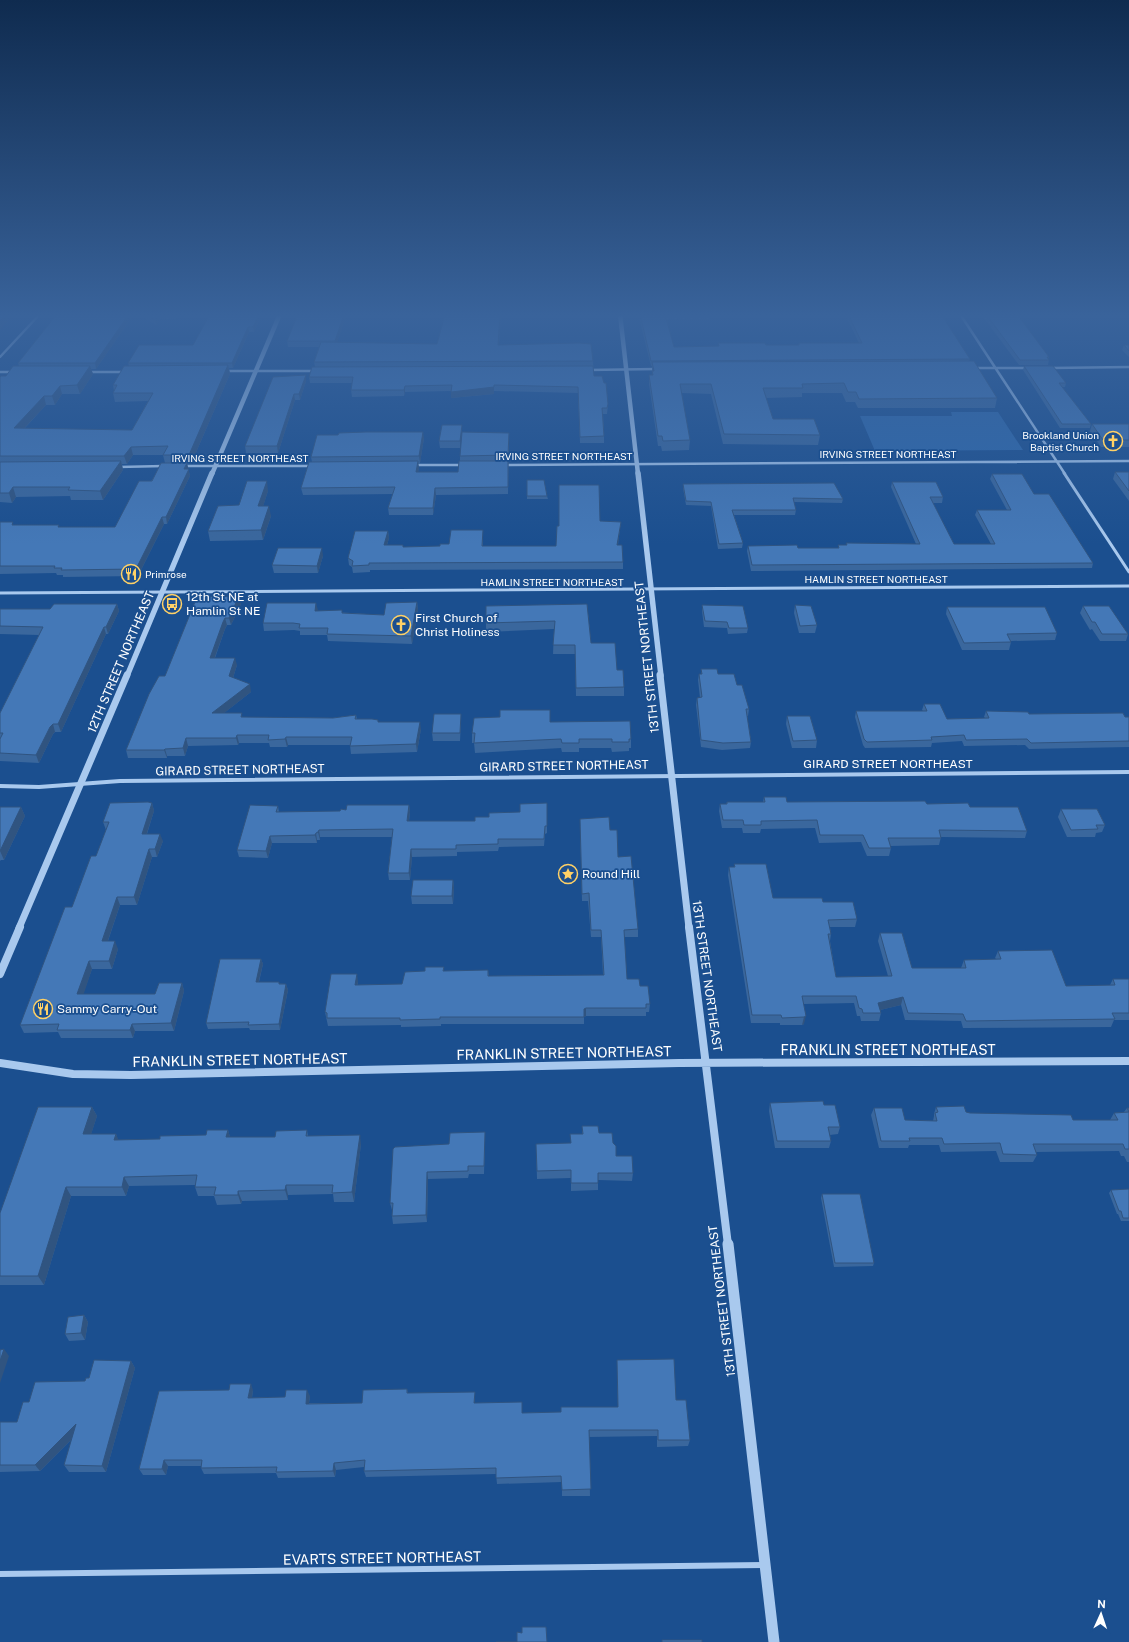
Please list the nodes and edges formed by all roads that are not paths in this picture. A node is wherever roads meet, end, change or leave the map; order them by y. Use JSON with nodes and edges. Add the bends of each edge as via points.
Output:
{"nodes":[{"id":1,"x":248,"y":391,"type":"edge"},
{"id":2,"x":629,"y":391,"type":"edge"},
{"id":3,"x":1010,"y":391,"type":"edge"},
{"id":4,"x":1056,"y":461,"type":"junction"},
{"id":5,"x":1129,"y":461,"type":"edge"},
{"id":6,"x":637,"y":464,"type":"junction"},
{"id":7,"x":407,"y":465,"type":"edge"},
{"id":8,"x":470,"y":465,"type":"edge"},
{"id":9,"x":502,"y":465,"type":"edge"},
{"id":10,"x":165,"y":466,"type":"edge"},
{"id":11,"x":180,"y":466,"type":"edge"},
{"id":12,"x":216,"y":466,"type":"junction"},
{"id":13,"x":317,"y":466,"type":"edge"},
{"id":14,"x":112,"y":467,"type":"edge"},
{"id":15,"x":1129,"y":572,"type":"edge"},
{"id":16,"x":1129,"y":586,"type":"edge"},
{"id":17,"x":652,"y":589,"type":"junction"},
{"id":18,"x":162,"y":592,"type":"junction"},
{"id":19,"x":0,"y":593,"type":"edge"},
{"id":20,"x":1129,"y":772,"type":"edge"},
{"id":21,"x":672,"y":776,"type":"junction"},
{"id":22,"x":81,"y":784,"type":"junction"},
{"id":23,"x":0,"y":786,"type":"edge"},
{"id":24,"x":0,"y":974,"type":"edge"},
{"id":25,"x":1129,"y":1061,"type":"edge"},
{"id":26,"x":0,"y":1063,"type":"edge"},
{"id":27,"x":707,"y":1064,"type":"junction"},
{"id":28,"x":765,"y":1565,"type":"junction"},
{"id":29,"x":0,"y":1574,"type":"edge"},
{"id":30,"x":774,"y":1642,"type":"edge"}],
"edges":[{"from":1,"to":12,"type":"street","name":"12TH STREET NORTHEAST"},
{"from":2,"to":6,"type":"street","name":"13TH STREET NORTHEAST"},
{"from":3,"to":4,"type":"street"},
{"from":4,"to":5,"type":"street","name":"IRVING STREET NORTHEAST"},
{"from":4,"to":6,"type":"street","name":"IRVING STREET NORTHEAST"},
{"from":4,"to":15,"type":"street"},
{"from":6,"to":9,"type":"street","name":"IRVING STREET NORTHEAST"},
{"from":6,"to":17,"type":"street","name":"13TH STREET NORTHEAST"},
{"from":7,"to":8,"type":"street"},
{"from":10,"to":14,"type":"street","name":"IRVING STREET NORTHEAST"},
{"from":11,"to":12,"type":"street","name":"IRVING STREET NORTHEAST"},
{"from":12,"to":13,"type":"street","name":"IRVING STREET NORTHEAST"},
{"from":12,"to":18,"type":"street","name":"12TH STREET NORTHEAST"},
{"from":16,"to":17,"type":"street","name":"HAMLIN STREET NORTHEAST"},
{"from":17,"to":18,"type":"street","name":"HAMLIN STREET NORTHEAST"},
{"from":17,"to":21,"type":"street","name":"13TH STREET NORTHEAST"},
{"from":18,"to":19,"type":"street","name":"HAMLIN STREET NORTHEAST"},
{"from":18,"to":22,"type":"street","name":"12TH STREET NORTHEAST"},
{"from":20,"to":21,"type":"street","name":"GIRARD STREET NORTHEAST"},
{"from":21,"to":22,"type":"street","name":"GIRARD STREET NORTHEAST","via":[[120,781]]},
{"from":21,"to":27,"type":"street","name":"13TH STREET NORTHEAST","via":[[698,1010]]},
{"from":22,"to":23,"type":"street","name":"GIRARD STREET NORTHEAST"},
{"from":22,"to":24,"type":"street","name":"12TH STREET NORTHEAST"},
{"from":25,"to":27,"type":"street","name":"FRANKLIN STREET NORTHEAST"},
{"from":26,"to":27,"type":"street","name":"FRANKLIN STREET NORTHEAST","via":[[73,1074],[131,1075]]},
{"from":27,"to":28,"type":"street","name":"13TH STREET NORTHEAST"},
{"from":28,"to":29,"type":"street","name":"EVARTS STREET NORTHEAST"},
{"from":28,"to":30,"type":"street","name":"13TH STREET NORTHEAST"}]}
